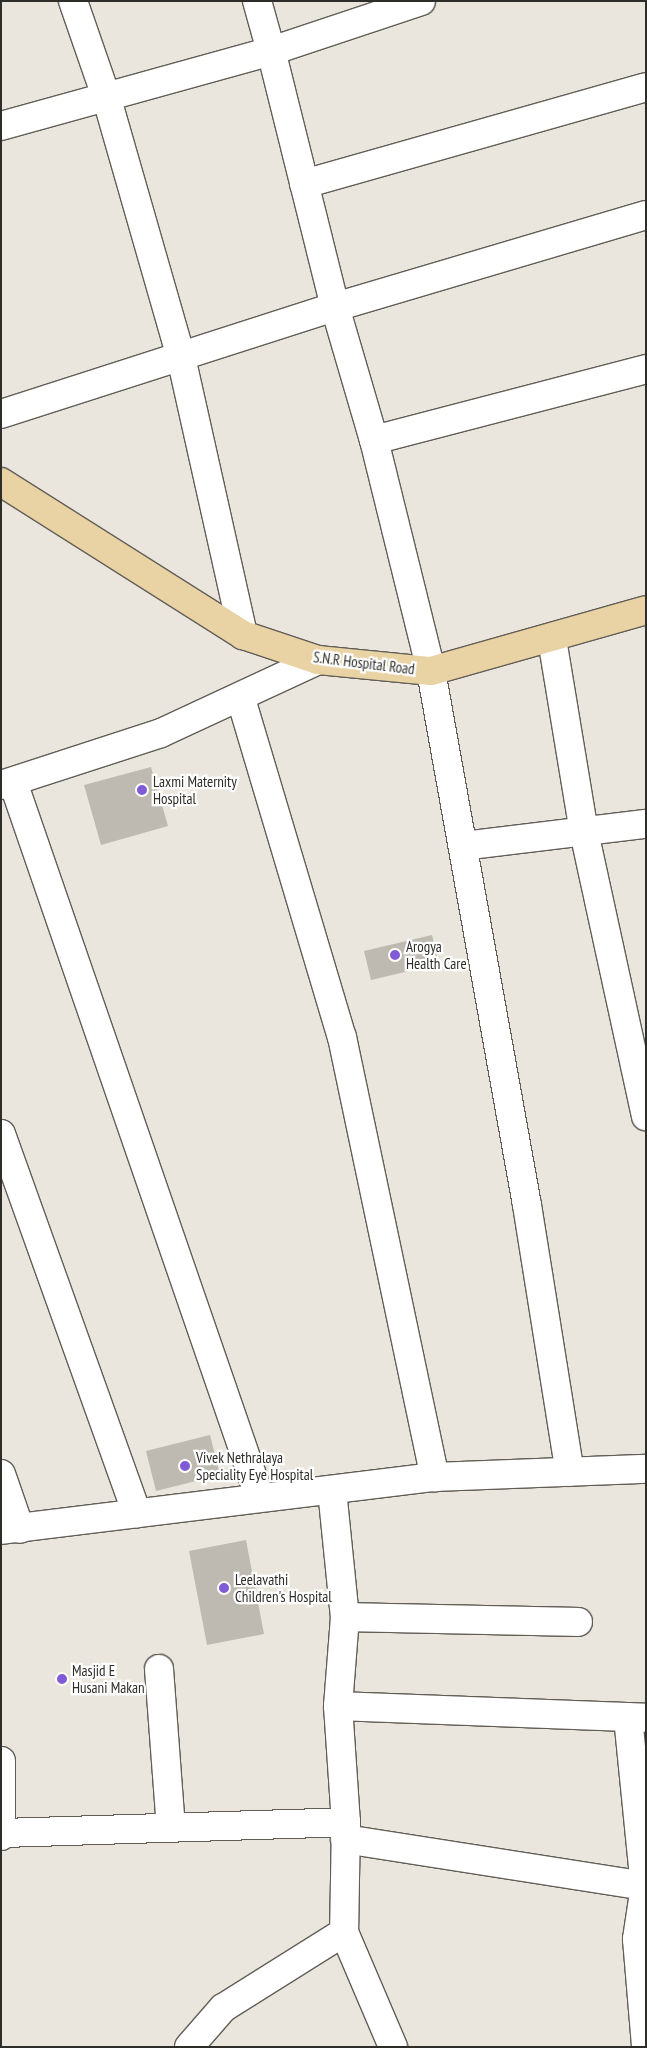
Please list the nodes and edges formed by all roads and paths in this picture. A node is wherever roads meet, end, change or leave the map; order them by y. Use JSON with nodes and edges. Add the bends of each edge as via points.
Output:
{"nodes":[{"id":1,"x":72,"y":1,"type":"edge"},
{"id":2,"x":258,"y":1,"type":"edge"},
{"id":3,"x":421,"y":1,"type":"edge"},
{"id":4,"x":271,"y":51,"type":"junction"},
{"id":5,"x":646,"y":87,"type":"edge"},
{"id":6,"x":107,"y":99,"type":"junction"},
{"id":7,"x":1,"y":126,"type":"edge"},
{"id":8,"x":304,"y":184,"type":"junction"},
{"id":9,"x":646,"y":215,"type":"edge"},
{"id":10,"x":335,"y":307,"type":"junction"},
{"id":11,"x":180,"y":357,"type":"junction"},
{"id":12,"x":646,"y":369,"type":"edge"},
{"id":13,"x":1,"y":414,"type":"edge"},
{"id":14,"x":374,"y":440,"type":"junction"},
{"id":15,"x":1,"y":482,"type":"edge"},
{"id":16,"x":646,"y":610,"type":"edge"},
{"id":17,"x":243,"y":635,"type":"junction"},
{"id":18,"x":552,"y":639,"type":"junction"},
{"id":19,"x":318,"y":660,"type":"junction"},
{"id":20,"x":431,"y":671,"type":"junction"},
{"id":21,"x":240,"y":699,"type":"junction"},
{"id":22,"x":7,"y":783,"type":"edge"},
{"id":23,"x":646,"y":824,"type":"edge"},
{"id":24,"x":584,"y":832,"type":"junction"},
{"id":25,"x":463,"y":846,"type":"junction"},
{"id":26,"x":646,"y":1116,"type":"edge"},
{"id":27,"x":1,"y":1134,"type":"edge"},
{"id":28,"x":646,"y":1469,"type":"edge"},
{"id":29,"x":570,"y":1472,"type":"junction"},
{"id":30,"x":1,"y":1474,"type":"edge"},
{"id":31,"x":435,"y":1477,"type":"junction"},
{"id":32,"x":332,"y":1490,"type":"junction"},
{"id":33,"x":260,"y":1498,"type":"junction"},
{"id":34,"x":137,"y":1513,"type":"junction"},
{"id":35,"x":11,"y":1530,"type":"edge"},
{"id":36,"x":345,"y":1617,"type":"junction"},
{"id":37,"x":578,"y":1622,"type":"dead end"},
{"id":38,"x":158,"y":1669,"type":"dead end"},
{"id":39,"x":338,"y":1706,"type":"junction"},
{"id":40,"x":637,"y":1718,"type":"edge"},
{"id":41,"x":1,"y":1761,"type":"edge"},
{"id":42,"x":171,"y":1827,"type":"junction"},
{"id":43,"x":345,"y":1830,"type":"junction"},
{"id":44,"x":2,"y":1835,"type":"edge"},
{"id":45,"x":646,"y":1886,"type":"edge"},
{"id":46,"x":344,"y":1932,"type":"junction"},
{"id":47,"x":646,"y":2046,"type":"edge"},
{"id":48,"x":189,"y":2047,"type":"edge"},
{"id":49,"x":393,"y":2047,"type":"edge"}],
"edges":[{"from":1,"to":6,"type":"street"},
{"from":2,"to":4,"type":"street"},
{"from":3,"to":4,"type":"street"},
{"from":4,"to":6,"type":"street"},
{"from":4,"to":8,"type":"street"},
{"from":5,"to":8,"type":"street"},
{"from":6,"to":7,"type":"street"},
{"from":6,"to":11,"type":"street"},
{"from":8,"to":10,"type":"street"},
{"from":9,"to":10,"type":"street"},
{"from":10,"to":11,"type":"street"},
{"from":10,"to":14,"type":"street"},
{"from":11,"to":13,"type":"street"},
{"from":11,"to":17,"type":"street"},
{"from":12,"to":14,"type":"street"},
{"from":14,"to":20,"type":"street"},
{"from":15,"to":17,"type":"main road","name":"S.N.R Hospital Road"},
{"from":16,"to":18,"type":"main road","name":"S.N.R Hospital Road"},
{"from":17,"to":19,"type":"main road","name":"S.N.R Hospital Road"},
{"from":18,"to":20,"type":"main road","name":"S.N.R Hospital Road"},
{"from":18,"to":24,"type":"street"},
{"from":19,"to":20,"type":"main road","name":"S.N.R Hospital Road"},
{"from":19,"to":21,"type":"street"},
{"from":20,"to":25,"type":"street"},
{"from":21,"to":22,"type":"street","via":[[161,733]]},
{"from":21,"to":31,"type":"street","via":[[342,1036]]},
{"from":22,"to":33,"type":"street"},
{"from":23,"to":24,"type":"street"},
{"from":24,"to":25,"type":"street"},
{"from":24,"to":26,"type":"street"},
{"from":25,"to":29,"type":"street"},
{"from":27,"to":34,"type":"street"},
{"from":28,"to":29,"type":"street"},
{"from":29,"to":31,"type":"street"},
{"from":30,"to":35,"type":"street"},
{"from":31,"to":32,"type":"street"},
{"from":32,"to":33,"type":"street"},
{"from":32,"to":36,"type":"street"},
{"from":33,"to":34,"type":"street"},
{"from":34,"to":35,"type":"street"},
{"from":36,"to":37,"type":"street"},
{"from":36,"to":39,"type":"street"},
{"from":38,"to":42,"type":"street"},
{"from":39,"to":40,"type":"street"},
{"from":39,"to":43,"type":"street"},
{"from":40,"to":45,"type":"street"},
{"from":41,"to":44,"type":"street"},
{"from":42,"to":43,"type":"street"},
{"from":42,"to":44,"type":"street"},
{"from":43,"to":45,"type":"street"},
{"from":43,"to":46,"type":"street"},
{"from":45,"to":47,"type":"street","via":[[637,1939]]},
{"from":46,"to":48,"type":"street","via":[[223,2008]]},
{"from":46,"to":49,"type":"street"}]}
